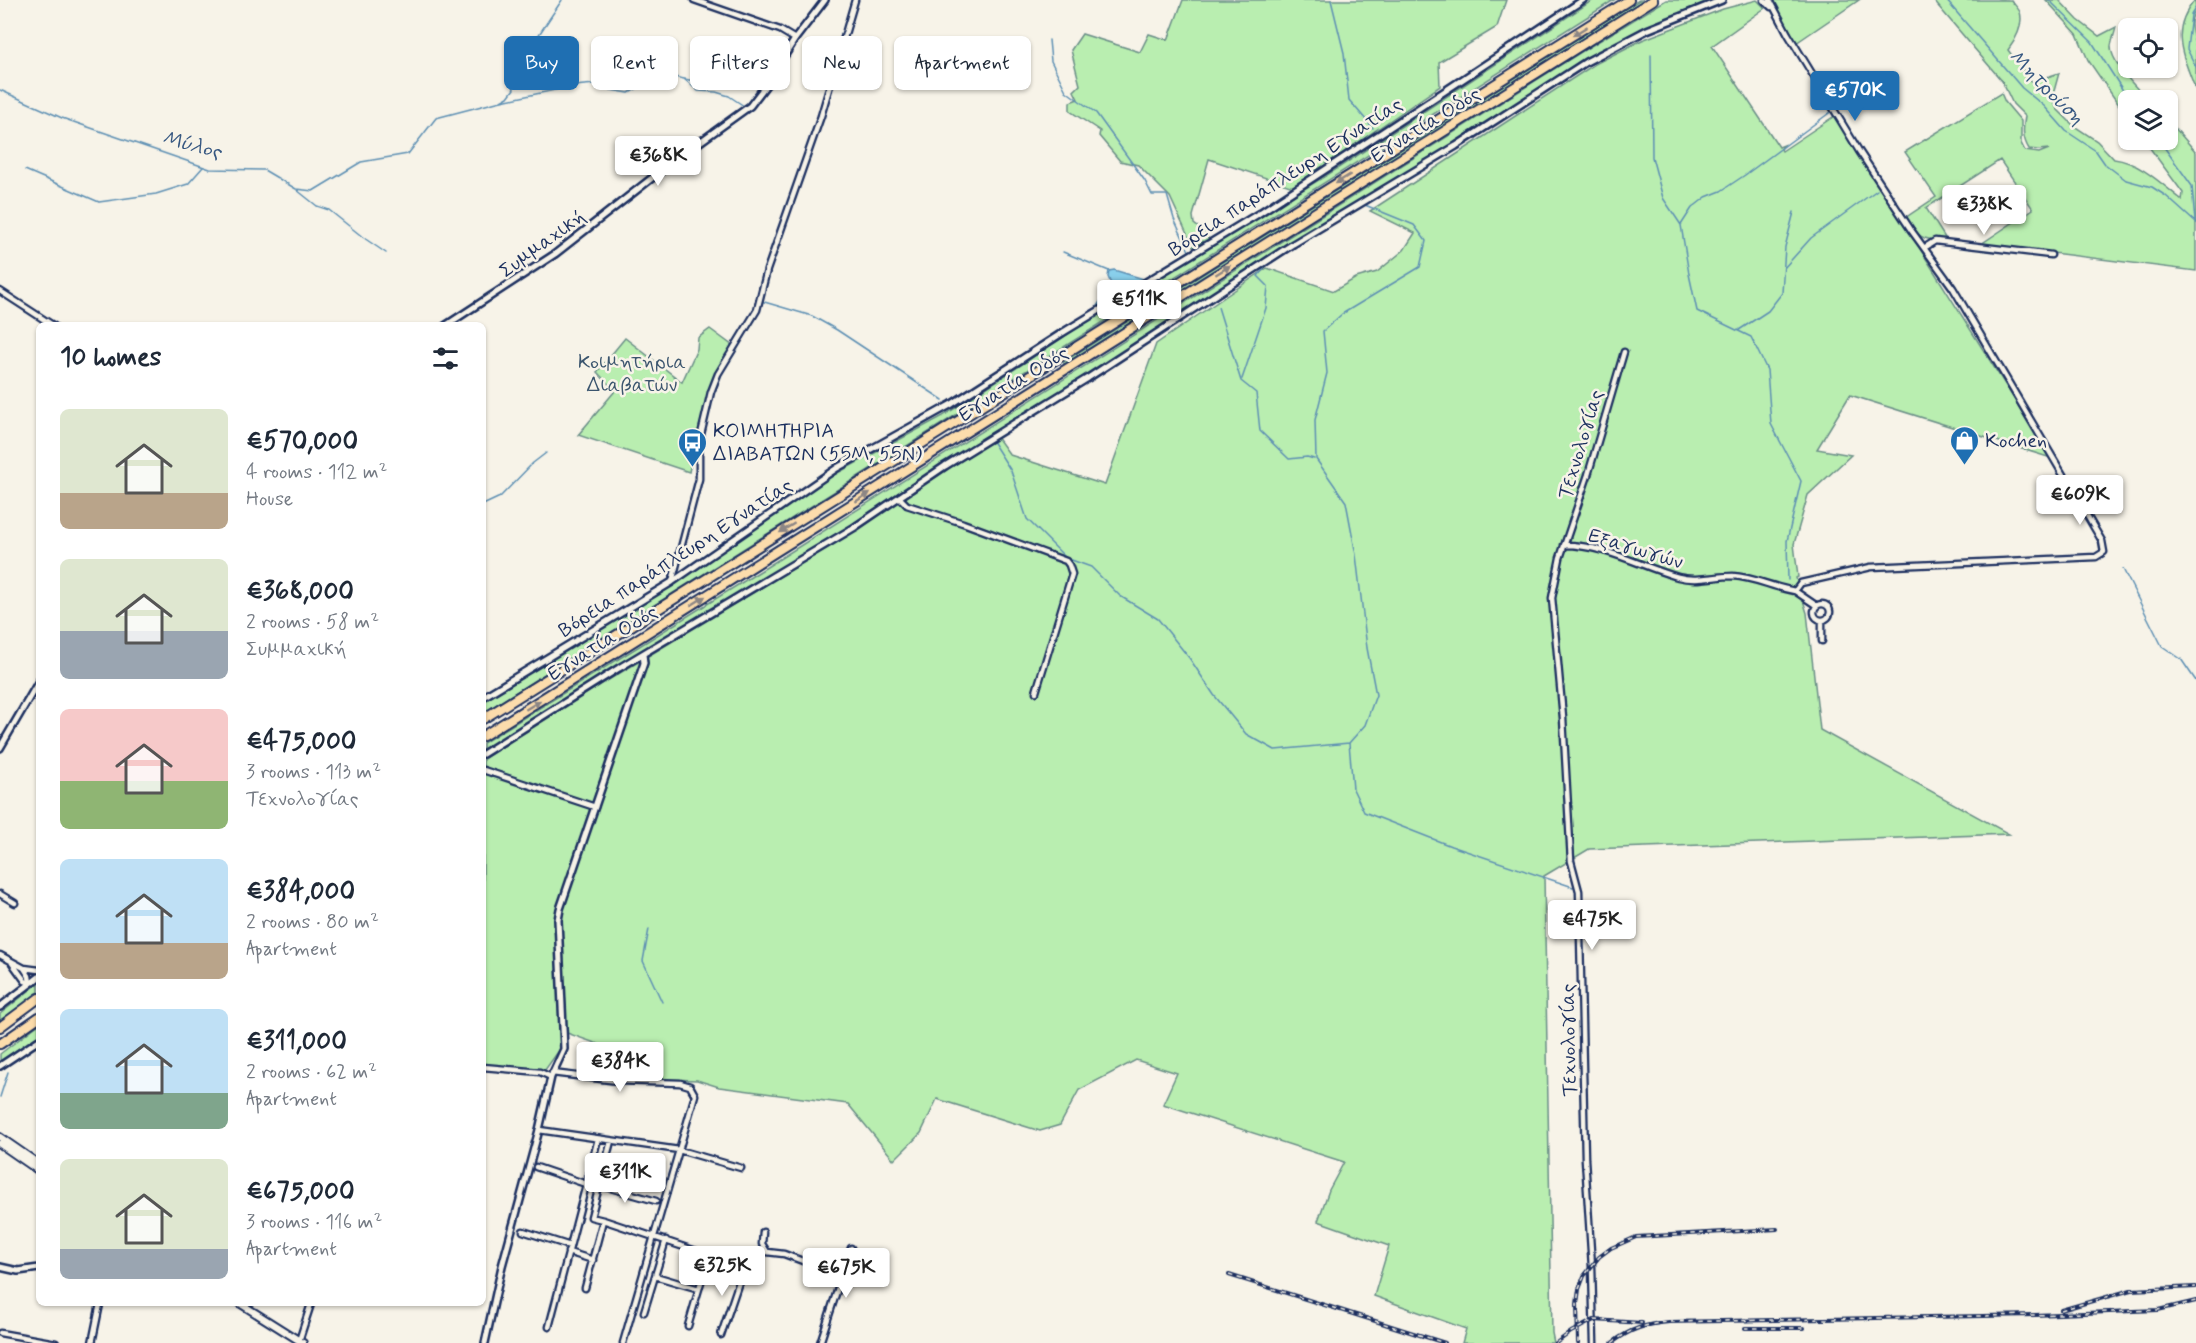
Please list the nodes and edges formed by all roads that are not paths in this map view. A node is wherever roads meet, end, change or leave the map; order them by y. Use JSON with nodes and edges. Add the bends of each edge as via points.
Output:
{"nodes":[{"id":1,"x":694,"y":0,"type":"edge"},
{"id":2,"x":825,"y":0,"type":"edge"},
{"id":3,"x":855,"y":0,"type":"edge"},
{"id":4,"x":1583,"y":0,"type":"edge"},
{"id":5,"x":1629,"y":0,"type":"edge"},
{"id":6,"x":1653,"y":0,"type":"edge"},
{"id":7,"x":1722,"y":0,"type":"edge"},
{"id":8,"x":1764,"y":0,"type":"edge"},
{"id":9,"x":1770,"y":0,"type":"edge"},
{"id":10,"x":1773,"y":9,"type":"junction"},
{"id":11,"x":795,"y":39,"type":"junction"},
{"id":12,"x":1924,"y":248,"type":"junction"},
{"id":13,"x":2051,"y":255,"type":"dead end"},
{"id":14,"x":0,"y":291,"type":"edge"},
{"id":15,"x":48,"y":322,"type":"edge"},
{"id":16,"x":451,"y":322,"type":"edge"},
{"id":17,"x":1624,"y":352,"type":"dead end"},
{"id":18,"x":899,"y":497,"type":"junction"},
{"id":19,"x":1564,"y":545,"type":"junction"},
{"id":20,"x":672,"y":582,"type":"junction"},
{"id":21,"x":1796,"y":591,"type":"junction"},
{"id":22,"x":1817,"y":606,"type":"junction"},
{"id":23,"x":1822,"y":620,"type":"junction"},
{"id":24,"x":1822,"y":641,"type":"dead end"},
{"id":25,"x":643,"y":654,"type":"junction"},
{"id":26,"x":36,"y":686,"type":"edge"},
{"id":27,"x":1036,"y":693,"type":"dead end"},
{"id":28,"x":486,"y":695,"type":"edge"},
{"id":29,"x":486,"y":717,"type":"edge"},
{"id":30,"x":486,"y":734,"type":"edge"},
{"id":31,"x":0,"y":748,"type":"edge"},
{"id":32,"x":486,"y":752,"type":"edge"},
{"id":33,"x":486,"y":771,"type":"edge"},
{"id":34,"x":595,"y":807,"type":"junction"},
{"id":35,"x":0,"y":894,"type":"edge"},
{"id":36,"x":15,"y":903,"type":"dead end"},
{"id":37,"x":0,"y":955,"type":"edge"},
{"id":38,"x":12,"y":963,"type":"junction"},
{"id":39,"x":24,"y":968,"type":"junction"},
{"id":40,"x":36,"y":970,"type":"edge"},
{"id":41,"x":36,"y":979,"type":"edge"},
{"id":42,"x":30,"y":983,"type":"junction"},
{"id":43,"x":36,"y":1000,"type":"edge"},
{"id":44,"x":0,"y":1006,"type":"edge"},
{"id":45,"x":36,"y":1019,"type":"edge"},
{"id":46,"x":0,"y":1027,"type":"edge"},
{"id":47,"x":36,"y":1042,"type":"edge"},
{"id":48,"x":0,"y":1044,"type":"edge"},
{"id":49,"x":0,"y":1066,"type":"edge"},
{"id":50,"x":486,"y":1067,"type":"edge"},
{"id":51,"x":552,"y":1075,"type":"junction"},
{"id":52,"x":539,"y":1130,"type":"junction"},
{"id":53,"x":0,"y":1137,"type":"edge"},
{"id":54,"x":597,"y":1139,"type":"junction"},
{"id":55,"x":611,"y":1141,"type":"junction"},
{"id":56,"x":0,"y":1144,"type":"edge"},
{"id":57,"x":679,"y":1150,"type":"junction"},
{"id":58,"x":36,"y":1162,"type":"edge"},
{"id":59,"x":536,"y":1167,"type":"dead end"},
{"id":60,"x":741,"y":1168,"type":"dead end"},
{"id":61,"x":36,"y":1169,"type":"edge"},
{"id":62,"x":586,"y":1184,"type":"junction"},
{"id":63,"x":600,"y":1185,"type":"junction"},
{"id":64,"x":656,"y":1201,"type":"dead end"},
{"id":65,"x":579,"y":1213,"type":"junction"},
{"id":66,"x":591,"y":1217,"type":"junction"},
{"id":67,"x":603,"y":1220,"type":"junction"},
{"id":68,"x":523,"y":1231,"type":"dead end"},
{"id":69,"x":763,"y":1232,"type":"dead end"},
{"id":70,"x":653,"y":1237,"type":"junction"},
{"id":71,"x":666,"y":1240,"type":"junction"},
{"id":72,"x":570,"y":1246,"type":"junction"},
{"id":73,"x":851,"y":1248,"type":"dead end"},
{"id":74,"x":568,"y":1252,"type":"junction"},
{"id":75,"x":709,"y":1254,"type":"junction"},
{"id":76,"x":593,"y":1260,"type":"junction"},
{"id":77,"x":0,"y":1267,"type":"edge"},
{"id":78,"x":36,"y":1268,"type":"edge"},
{"id":79,"x":655,"y":1275,"type":"junction"},
{"id":80,"x":840,"y":1281,"type":"junction"},
{"id":81,"x":585,"y":1288,"type":"dead end"},
{"id":82,"x":699,"y":1289,"type":"junction"},
{"id":83,"x":100,"y":1306,"type":"edge"},
{"id":84,"x":244,"y":1306,"type":"edge"},
{"id":85,"x":310,"y":1306,"type":"edge"},
{"id":86,"x":644,"y":1312,"type":"dead end"},
{"id":87,"x":688,"y":1326,"type":"dead end"},
{"id":88,"x":549,"y":1327,"type":"dead end"},
{"id":89,"x":0,"y":1333,"type":"edge"},
{"id":90,"x":721,"y":1335,"type":"dead end"},
{"id":91,"x":37,"y":1341,"type":"edge"},
{"id":92,"x":301,"y":1342,"type":"edge"},
{"id":93,"x":56,"y":1343,"type":"edge"},
{"id":94,"x":92,"y":1343,"type":"edge"},
{"id":95,"x":485,"y":1343,"type":"edge"},
{"id":96,"x":623,"y":1343,"type":"edge"},
{"id":97,"x":820,"y":1343,"type":"edge"},
{"id":98,"x":1594,"y":1343,"type":"edge"}],
"edges":[{"from":1,"to":11,"type":"street"},
{"from":2,"to":11,"type":"street","name":"Συμμαχική"},
{"from":3,"to":20,"type":"street","via":[[757,310],[711,392],[699,443],[699,479]]},
{"from":4,"to":20,"type":"street","name":"Βόρεια παράπλευρη Εγνατίας","via":[[1220,238],[945,408],[837,468]]},
{"from":5,"to":29,"type":"highway","name":"Εγνατία Οδός","one_way":true},
{"from":30,"to":6,"type":"highway","name":"Εγνατία Οδός","one_way":true},
{"from":7,"to":18,"type":"street","via":[[1647,30],[1586,62]]},
{"from":8,"to":10,"type":"street"},
{"from":9,"to":10,"type":"street"},
{"from":10,"to":12,"type":"street"},
{"from":11,"to":16,"type":"street","name":"Συμμαχική","via":[[758,96],[741,114],[546,260]]},
{"from":12,"to":13,"type":"street","via":[[1935,242]]},
{"from":12,"to":21,"type":"street","via":[[1953,288],[2102,541],[2104,552],[2096,557],[1871,567],[1801,583]]},
{"from":14,"to":15,"type":"street"},
{"from":17,"to":19,"type":"street","name":"Τεχνολογίας"},
{"from":18,"to":25,"type":"street","via":[[812,554]]},
{"from":18,"to":27,"type":"street","via":[[907,505],[1069,565],[1072,574]]},
{"from":19,"to":21,"type":"street","name":"Εξαγωγών","via":[[1608,551],[1679,578],[1733,576]]},
{"from":19,"to":98,"type":"street","name":"Τεχνολογίας","via":[[1552,598],[1571,861],[1579,891]]},
{"from":20,"to":28,"type":"street","name":"Βόρεια παράπλευρη Εγνατίας"},
{"from":21,"to":22,"type":"street"},
{"from":22,"to":23,"type":"street","via":[[1815,616]]},
{"from":22,"to":23,"type":"street","via":[[1824,605],[1829,610],[1828,617]]},
{"from":23,"to":24,"type":"street"},
{"from":25,"to":32,"type":"street"},
{"from":25,"to":34,"type":"street","via":[[644,663]]},
{"from":26,"to":31,"type":"street"},
{"from":33,"to":34,"type":"street"},
{"from":34,"to":51,"type":"street","via":[[558,920],[564,1049]]},
{"from":35,"to":36,"type":"street"},
{"from":37,"to":38,"type":"street"},
{"from":38,"to":39,"type":"street"},
{"from":38,"to":42,"type":"street"},
{"from":39,"to":40,"type":"street"},
{"from":39,"to":42,"type":"street"},
{"from":41,"to":42,"type":"street"},
{"from":42,"to":44,"type":"street"},
{"from":43,"to":46,"type":"highway"},
{"from":45,"to":48,"type":"highway"},
{"from":47,"to":49,"type":"street"},
{"from":50,"to":51,"type":"street"},
{"from":51,"to":52,"type":"street"},
{"from":51,"to":57,"type":"street","via":[[690,1086],[694,1103]]},
{"from":52,"to":54,"type":"street"},
{"from":52,"to":95,"type":"street"},
{"from":53,"to":58,"type":"main road"},
{"from":54,"to":55,"type":"street"},
{"from":54,"to":62,"type":"street"},
{"from":55,"to":57,"type":"street"},
{"from":55,"to":63,"type":"street"},
{"from":56,"to":61,"type":"main road"},
{"from":57,"to":60,"type":"street"},
{"from":57,"to":70,"type":"street"},
{"from":59,"to":62,"type":"street"},
{"from":62,"to":65,"type":"street"},
{"from":63,"to":64,"type":"street"},
{"from":63,"to":66,"type":"street"},
{"from":65,"to":66,"type":"street"},
{"from":65,"to":72,"type":"street"},
{"from":66,"to":67,"type":"street"},
{"from":67,"to":70,"type":"street"},
{"from":67,"to":76,"type":"street"},
{"from":68,"to":72,"type":"street"},
{"from":69,"to":80,"type":"street","via":[[762,1244],[767,1252],[784,1254],[832,1272]]},
{"from":70,"to":71,"type":"street"},
{"from":70,"to":96,"type":"street"},
{"from":71,"to":75,"type":"street"},
{"from":71,"to":79,"type":"street"},
{"from":72,"to":74,"type":"street"},
{"from":73,"to":80,"type":"street"},
{"from":74,"to":76,"type":"street"},
{"from":74,"to":88,"type":"street"},
{"from":75,"to":82,"type":"street"},
{"from":75,"to":90,"type":"street","via":[[744,1267]]},
{"from":76,"to":81,"type":"street"},
{"from":77,"to":78,"type":"street"},
{"from":79,"to":82,"type":"street"},
{"from":79,"to":86,"type":"street"},
{"from":80,"to":97,"type":"street"},
{"from":82,"to":87,"type":"street"},
{"from":83,"to":94,"type":"street"},
{"from":84,"to":92,"type":"main road"},
{"from":85,"to":92,"type":"street"},
{"from":89,"to":91,"type":"street"},
{"from":91,"to":93,"type":"street"}]}
